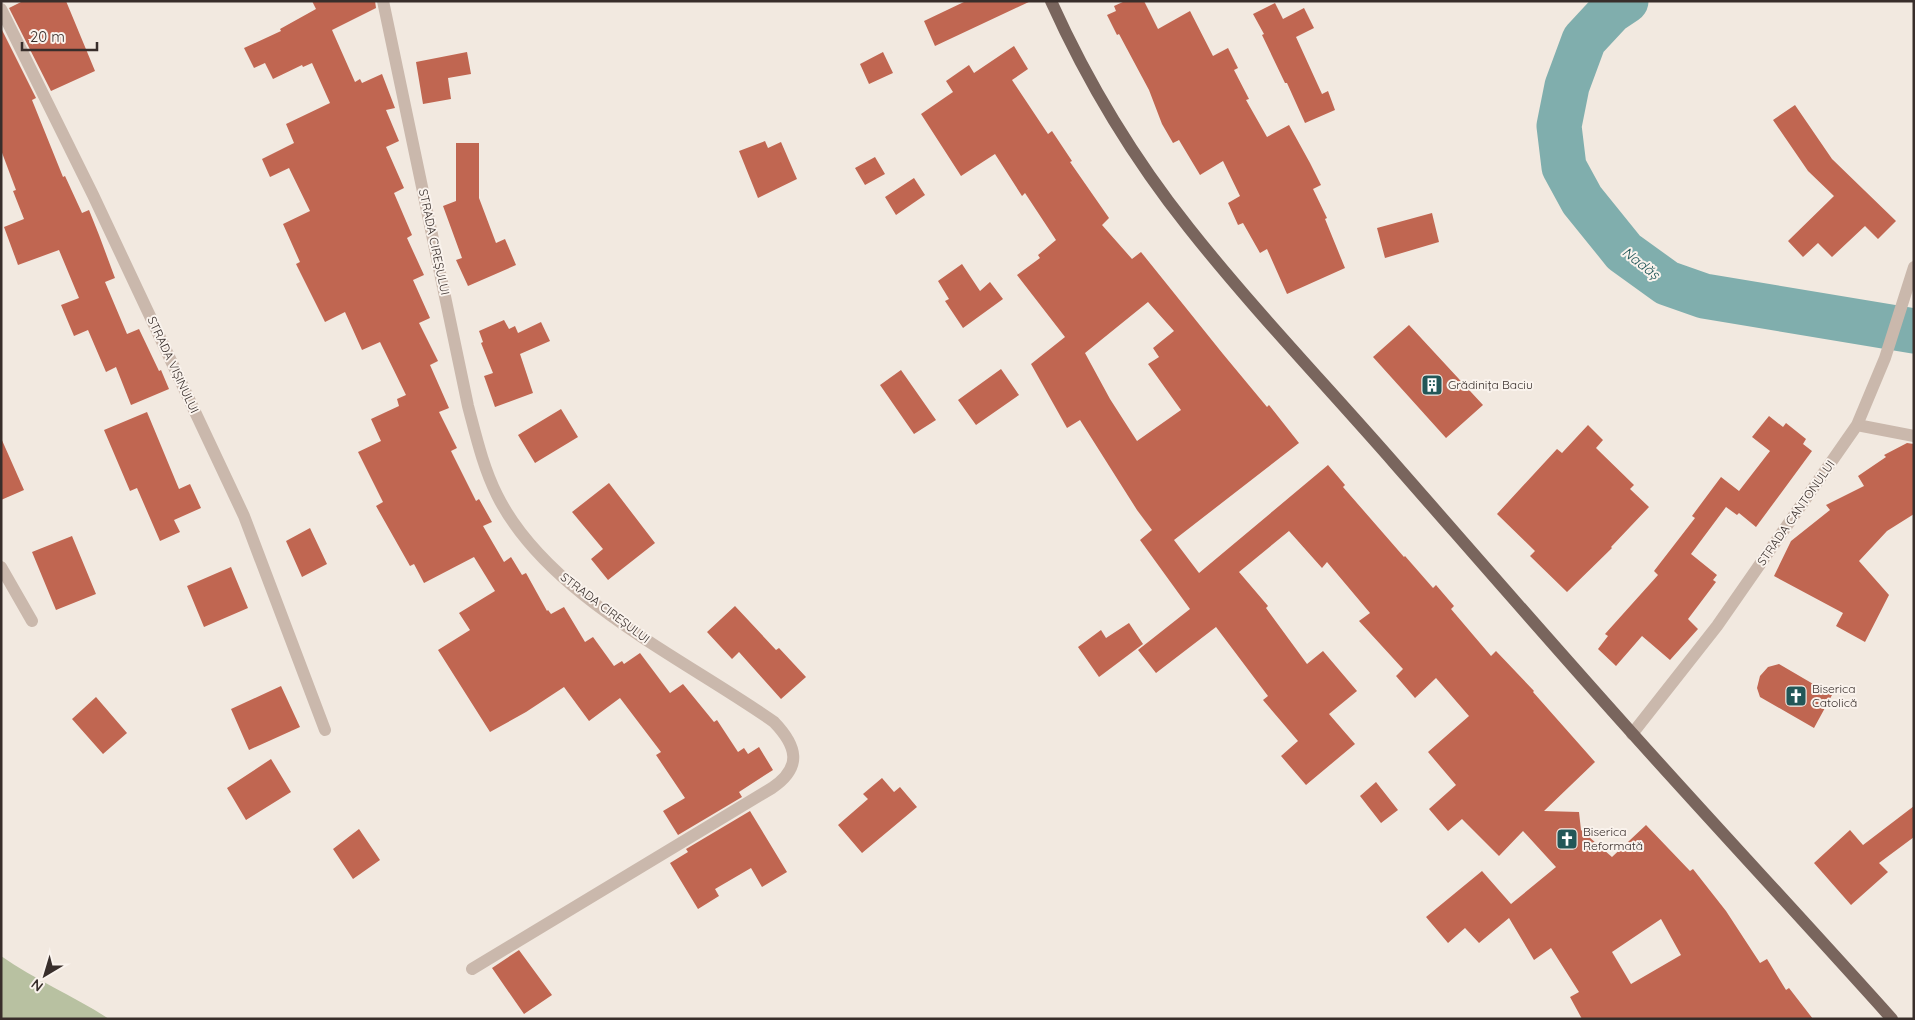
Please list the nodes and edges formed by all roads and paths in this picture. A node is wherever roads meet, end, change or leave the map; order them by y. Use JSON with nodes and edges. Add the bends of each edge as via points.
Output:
{"nodes":[{"id":1,"x":383,"y":1,"type":"edge"},
{"id":2,"x":1051,"y":1,"type":"edge"},
{"id":3,"x":1,"y":9,"type":"edge"},
{"id":4,"x":1914,"y":267,"type":"edge"},
{"id":5,"x":1858,"y":425,"type":"junction"},
{"id":6,"x":1914,"y":436,"type":"edge"},
{"id":7,"x":1,"y":568,"type":"edge"},
{"id":8,"x":32,"y":621,"type":"dead end"},
{"id":9,"x":325,"y":730,"type":"dead end"},
{"id":10,"x":1632,"y":734,"type":"junction"},
{"id":11,"x":472,"y":969,"type":"dead end"},
{"id":12,"x":1892,"y":1019,"type":"edge"}],
"edges":[{"from":1,"to":11,"type":"street","name":"STRADA CIREȘULUI","via":[[468,406],[484,465],[498,496],[522,534],[559,573],[659,649],[774,722],[785,733],[794,750],[791,770],[780,783]]},
{"from":2,"to":10,"type":"main road","via":[[1084,67],[1133,150],[1187,226],[1278,334]]},
{"from":3,"to":9,"type":"street","name":"STRADA VIȘINULUI","via":[[244,516]]},
{"from":4,"to":5,"type":"street","name":"STRADA CANTONULUI","via":[[1885,358]]},
{"from":5,"to":6,"type":"street"},
{"from":5,"to":10,"type":"street","name":"STRADA CANTONULUI","via":[[1717,626]]},
{"from":7,"to":8,"type":"street"},
{"from":10,"to":12,"type":"main road"}]}
